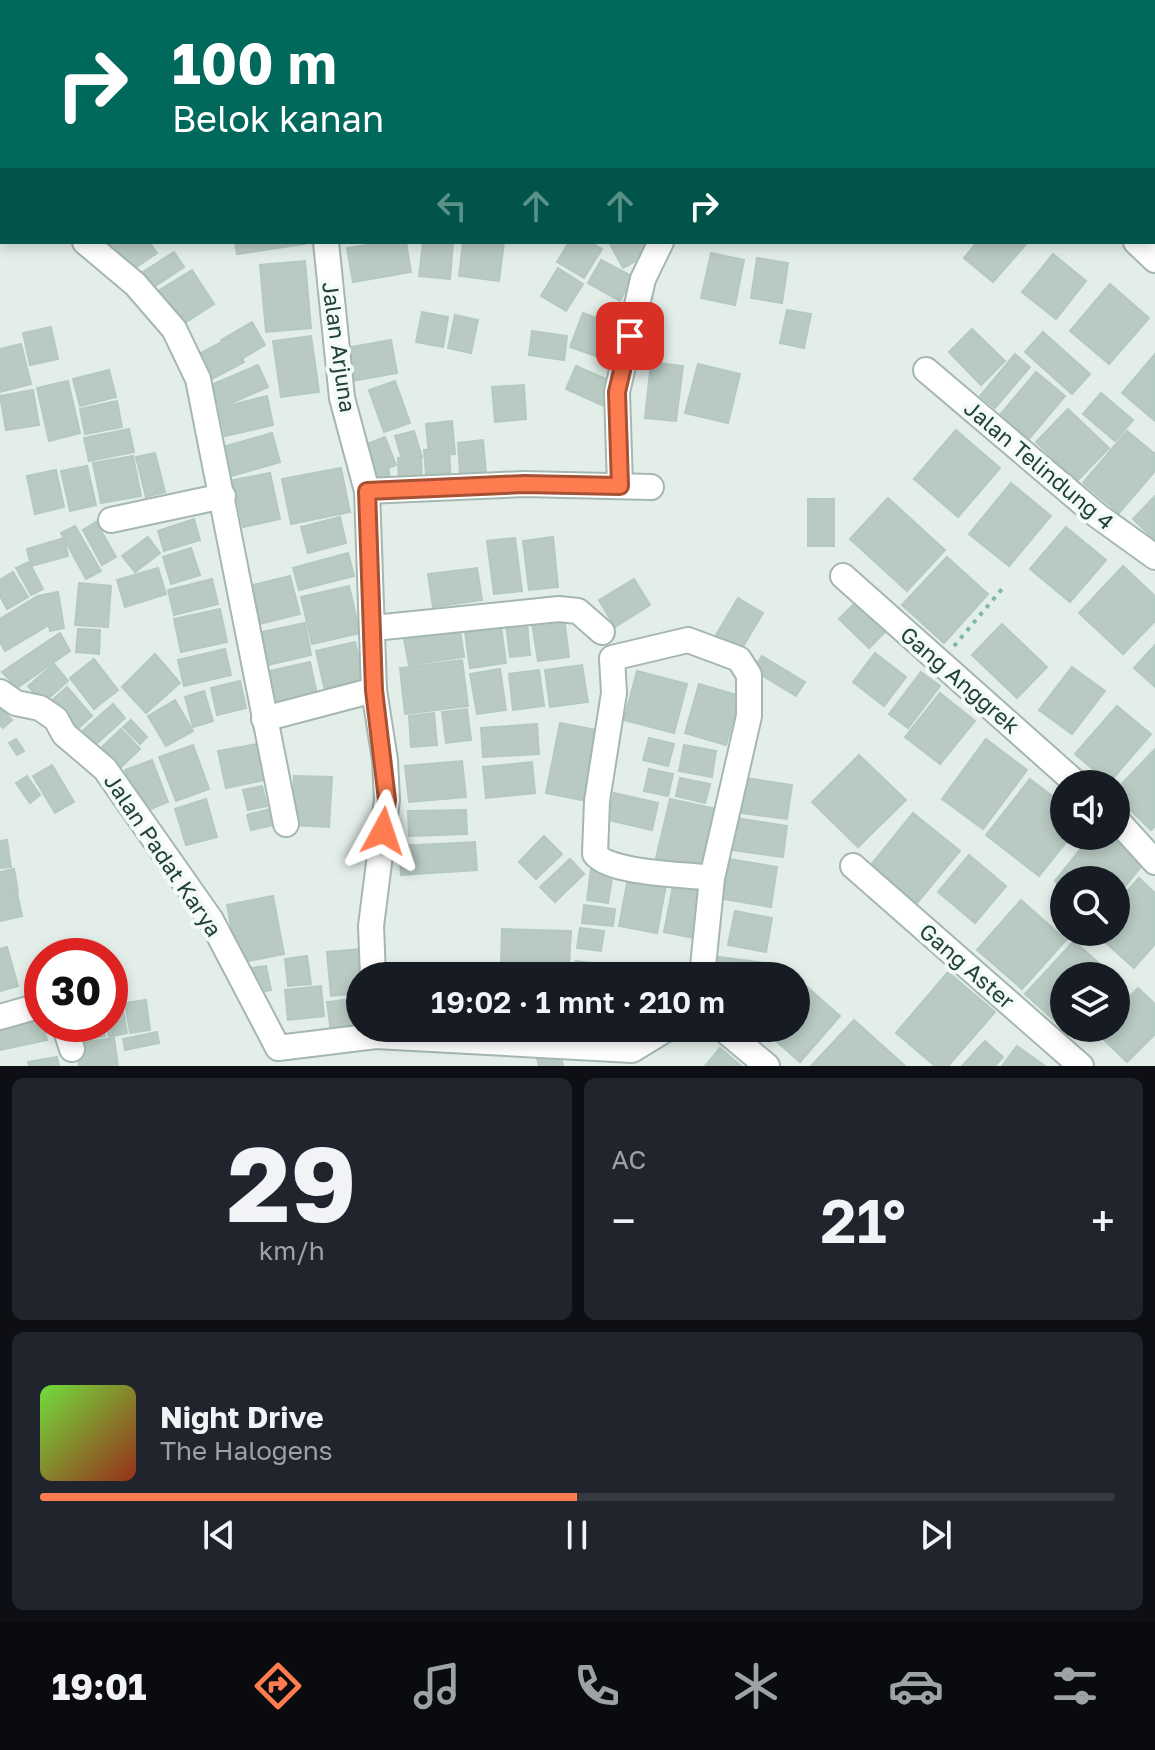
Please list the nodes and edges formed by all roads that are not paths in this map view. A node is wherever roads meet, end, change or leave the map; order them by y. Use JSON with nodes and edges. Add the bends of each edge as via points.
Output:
{"nodes":[{"id":1,"x":87,"y":244,"type":"edge"},
{"id":2,"x":326,"y":244,"type":"edge"},
{"id":3,"x":660,"y":244,"type":"edge"},
{"id":4,"x":1138,"y":244,"type":"edge"},
{"id":5,"x":1155,"y":260,"type":"edge"},
{"id":6,"x":926,"y":370,"type":"dead end"},
{"id":7,"x":620,"y":486,"type":"junction"},
{"id":8,"x":651,"y":487,"type":"dead end"},
{"id":9,"x":367,"y":491,"type":"junction"},
{"id":10,"x":223,"y":496,"type":"junction"},
{"id":11,"x":111,"y":520,"type":"dead end"},
{"id":12,"x":1155,"y":557,"type":"edge"},
{"id":13,"x":843,"y":576,"type":"dead end"},
{"id":14,"x":374,"y":628,"type":"junction"},
{"id":15,"x":602,"y":632,"type":"dead end"},
{"id":16,"x":374,"y":690,"type":"junction"},
{"id":17,"x":0,"y":692,"type":"edge"},
{"id":18,"x":264,"y":719,"type":"junction"},
{"id":19,"x":1061,"y":770,"type":"edge"},
{"id":20,"x":286,"y":824,"type":"dead end"},
{"id":21,"x":1130,"y":834,"type":"edge"},
{"id":22,"x":1155,"y":862,"type":"edge"},
{"id":23,"x":853,"y":866,"type":"dead end"},
{"id":24,"x":712,"y":878,"type":"junction"},
{"id":25,"x":372,"y":962,"type":"edge"},
{"id":26,"x":703,"y":962,"type":"edge"},
{"id":27,"x":24,"y":1010,"type":"edge"},
{"id":28,"x":0,"y":1017,"type":"edge"},
{"id":29,"x":346,"y":1040,"type":"edge"},
{"id":30,"x":70,"y":1042,"type":"edge"},
{"id":31,"x":473,"y":1042,"type":"edge"},
{"id":32,"x":650,"y":1042,"type":"edge"},
{"id":33,"x":739,"y":1042,"type":"edge"},
{"id":34,"x":72,"y":1049,"type":"dead end"},
{"id":35,"x":280,"y":1057,"type":"edge"},
{"id":36,"x":630,"y":1058,"type":"edge"},
{"id":37,"x":767,"y":1066,"type":"edge"},
{"id":38,"x":1081,"y":1066,"type":"edge"}],
"edges":[{"from":1,"to":10,"type":"street","via":[[135,284],[174,329],[198,379]]},
{"from":2,"to":9,"type":"street","name":"Jalan Arjuna","via":[[342,398]]},
{"from":3,"to":7,"type":"street","via":[[643,279],[617,392]]},
{"from":4,"to":5,"type":"street"},
{"from":6,"to":12,"type":"street","name":"Jalan Telindung 4","via":[[1098,516]]},
{"from":7,"to":8,"type":"street"},
{"from":7,"to":9,"type":"street"},
{"from":9,"to":14,"type":"street","name":"Jalan Arjuna"},
{"from":10,"to":11,"type":"street"},
{"from":10,"to":18,"type":"street"},
{"from":13,"to":19,"type":"street","name":"Gang Anggrek"},
{"from":14,"to":15,"type":"street","via":[[559,609],[578,611]]},
{"from":14,"to":16,"type":"street","name":"Jalan Arjuna"},
{"from":16,"to":18,"type":"street"},
{"from":16,"to":25,"type":"street","name":"Jalan Arjuna","via":[[387,800],[371,926]]},
{"from":17,"to":35,"type":"street","name":"Jalan Padat Karya","via":[[56,719],[64,734],[105,769],[211,920]]},
{"from":18,"to":20,"type":"street"},
{"from":21,"to":22,"type":"street"},
{"from":23,"to":38,"type":"street","name":"Gang Aster"},
{"from":24,"to":24,"type":"street","via":[[618,866],[595,854],[597,801],[614,693],[612,658],[688,640],[739,659],[749,675],[749,716]]},
{"from":24,"to":26,"type":"street"},
{"from":27,"to":28,"type":"street"},
{"from":29,"to":35,"type":"street","name":"Jalan Padat Karya"},
{"from":30,"to":34,"type":"street"},
{"from":31,"to":36,"type":"street","name":"Jalan Padat Karya"},
{"from":32,"to":36,"type":"street","name":"Jalan Padat Karya"},
{"from":33,"to":37,"type":"street"}]}
